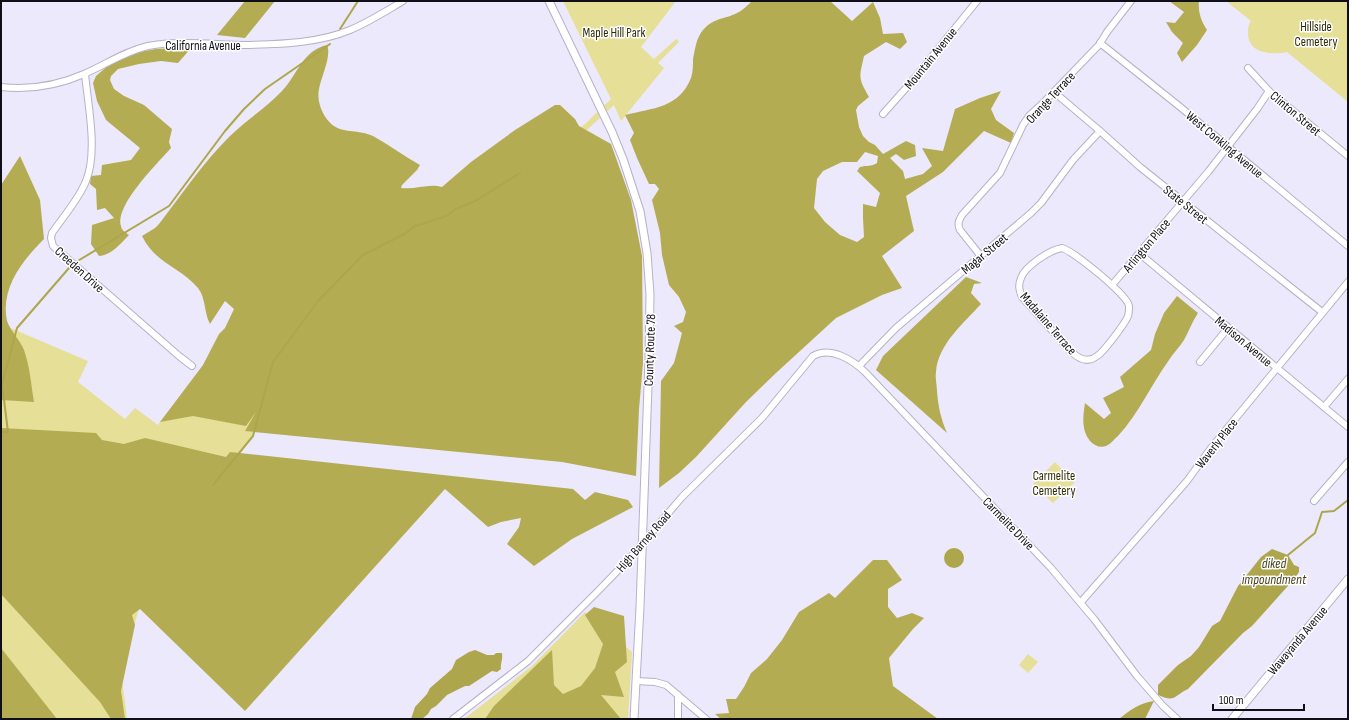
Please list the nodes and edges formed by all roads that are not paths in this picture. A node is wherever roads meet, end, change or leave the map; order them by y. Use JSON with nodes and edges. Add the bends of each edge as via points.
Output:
{"nodes":[{"id":1,"x":404,"y":1,"type":"edge"},
{"id":2,"x":549,"y":1,"type":"edge"},
{"id":3,"x":977,"y":1,"type":"edge"},
{"id":4,"x":1131,"y":1,"type":"edge"},
{"id":5,"x":1100,"y":44,"type":"junction"},
{"id":6,"x":1248,"y":68,"type":"dead end"},
{"id":7,"x":85,"y":74,"type":"junction"},
{"id":8,"x":1,"y":87,"type":"edge"},
{"id":9,"x":1269,"y":91,"type":"junction"},
{"id":10,"x":1054,"y":92,"type":"junction"},
{"id":11,"x":883,"y":114,"type":"dead end"},
{"id":12,"x":1100,"y":131,"type":"junction"},
{"id":13,"x":1228,"y":146,"type":"junction"},
{"id":14,"x":1348,"y":156,"type":"edge"},
{"id":15,"x":1183,"y":201,"type":"junction"},
{"id":16,"x":1348,"y":246,"type":"edge"},
{"id":17,"x":1140,"y":254,"type":"junction"},
{"id":18,"x":980,"y":255,"type":"junction"},
{"id":19,"x":1348,"y":282,"type":"edge"},
{"id":20,"x":1112,"y":285,"type":"junction"},
{"id":21,"x":1322,"y":312,"type":"junction"},
{"id":22,"x":1228,"y":328,"type":"junction"},
{"id":23,"x":821,"y":352,"type":"joint"},
{"id":24,"x":1200,"y":362,"type":"dead end"},
{"id":25,"x":192,"y":366,"type":"dead end"},
{"id":26,"x":859,"y":366,"type":"junction"},
{"id":27,"x":1277,"y":369,"type":"junction"},
{"id":28,"x":1348,"y":379,"type":"edge"},
{"id":29,"x":1324,"y":407,"type":"junction"},
{"id":30,"x":1348,"y":427,"type":"edge"},
{"id":31,"x":1348,"y":462,"type":"edge"},
{"id":32,"x":1314,"y":501,"type":"dead end"},
{"id":33,"x":643,"y":543,"type":"junction"},
{"id":34,"x":1348,"y":579,"type":"edge"},
{"id":35,"x":1081,"y":602,"type":"junction"},
{"id":36,"x":636,"y":681,"type":"junction"},
{"id":37,"x":678,"y":695,"type":"junction"},
{"id":38,"x":453,"y":719,"type":"edge"},
{"id":39,"x":634,"y":719,"type":"edge"},
{"id":40,"x":678,"y":719,"type":"edge"},
{"id":41,"x":706,"y":719,"type":"edge"},
{"id":42,"x":1177,"y":719,"type":"edge"},
{"id":43,"x":1232,"y":719,"type":"edge"}],
"edges":[{"from":1,"to":7,"type":"street","name":"California Avenue","via":[[359,26],[326,37],[271,44],[182,43],[149,46],[118,56]]},
{"from":2,"to":33,"type":"street","name":"County Route 78","via":[[612,132],[640,211],[647,253],[650,302]]},
{"from":3,"to":11,"type":"street","name":"Mountain Avenue"},
{"from":4,"to":5,"type":"street","name":"Orange Terrace"},
{"from":5,"to":10,"type":"street","name":"Orange Terrace"},
{"from":5,"to":13,"type":"street","name":"West Conkling Avenue"},
{"from":6,"to":9,"type":"street","name":"Clinton Street"},
{"from":7,"to":8,"type":"street","name":"California Avenue","via":[[46,85],[24,88]]},
{"from":7,"to":25,"type":"street","name":"Creeden Drive","via":[[91,141],[90,169],[83,189],[52,232],[51,241],[58,251]]},
{"from":9,"to":13,"type":"street","name":"Arlington Place"},
{"from":9,"to":14,"type":"street","name":"Clinton Street"},
{"from":10,"to":12,"type":"street","name":"State Street"},
{"from":10,"to":18,"type":"street","name":"Orange Terrace","via":[[1029,116],[1000,173],[958,221],[958,227]]},
{"from":12,"to":15,"type":"street","name":"State Street"},
{"from":12,"to":18,"type":"street","name":"Magar Street","via":[[1073,160],[1041,203]]},
{"from":13,"to":15,"type":"street","name":"Arlington Place"},
{"from":13,"to":16,"type":"street","name":"West Conkling Avenue"},
{"from":15,"to":17,"type":"street","name":"Arlington Place"},
{"from":15,"to":21,"type":"street","name":"State Street"},
{"from":17,"to":20,"type":"street","name":"Arlington Place"},
{"from":17,"to":22,"type":"street","name":"Madison Avenue"},
{"from":18,"to":26,"type":"street","name":"Magar Street","via":[[896,328]]},
{"from":19,"to":21,"type":"street","name":"Waverly Place"},
{"from":20,"to":20,"type":"street","name":"Madalaine Terrace","via":[[1129,305],[1128,315],[1099,356],[1087,360],[1074,355],[1022,297],[1019,286],[1028,269],[1050,252],[1062,248],[1069,250]]},
{"from":21,"to":27,"type":"street","name":"Waverly Place"},
{"from":22,"to":24,"type":"street"},
{"from":22,"to":27,"type":"street","name":"Madison Avenue"},
{"from":23,"to":26,"type":"street","name":"Carmelite Drive","via":[[833,353]]},
{"from":23,"to":33,"type":"street","name":"High Barney Road","via":[[809,360],[758,422],[682,497]]},
{"from":26,"to":35,"type":"street","name":"Carmelite Drive"},
{"from":27,"to":29,"type":"street","name":"Madison Avenue"},
{"from":27,"to":35,"type":"street","name":"Waverly Place","via":[[1187,481]]},
{"from":28,"to":29,"type":"street"},
{"from":29,"to":30,"type":"street","name":"Madison Avenue"},
{"from":31,"to":32,"type":"street"},
{"from":33,"to":36,"type":"street","name":"County Route 78"},
{"from":33,"to":38,"type":"street","name":"High Barney Road","via":[[600,590],[528,661]]},
{"from":34,"to":43,"type":"street","name":"Wawayanda Avenue"},
{"from":35,"to":42,"type":"street","name":"Carmelite Drive","via":[[1137,676]]},
{"from":36,"to":37,"type":"street","via":[[660,683]]},
{"from":36,"to":39,"type":"street","name":"County Route 78"},
{"from":37,"to":40,"type":"street"},
{"from":37,"to":41,"type":"street"}]}
